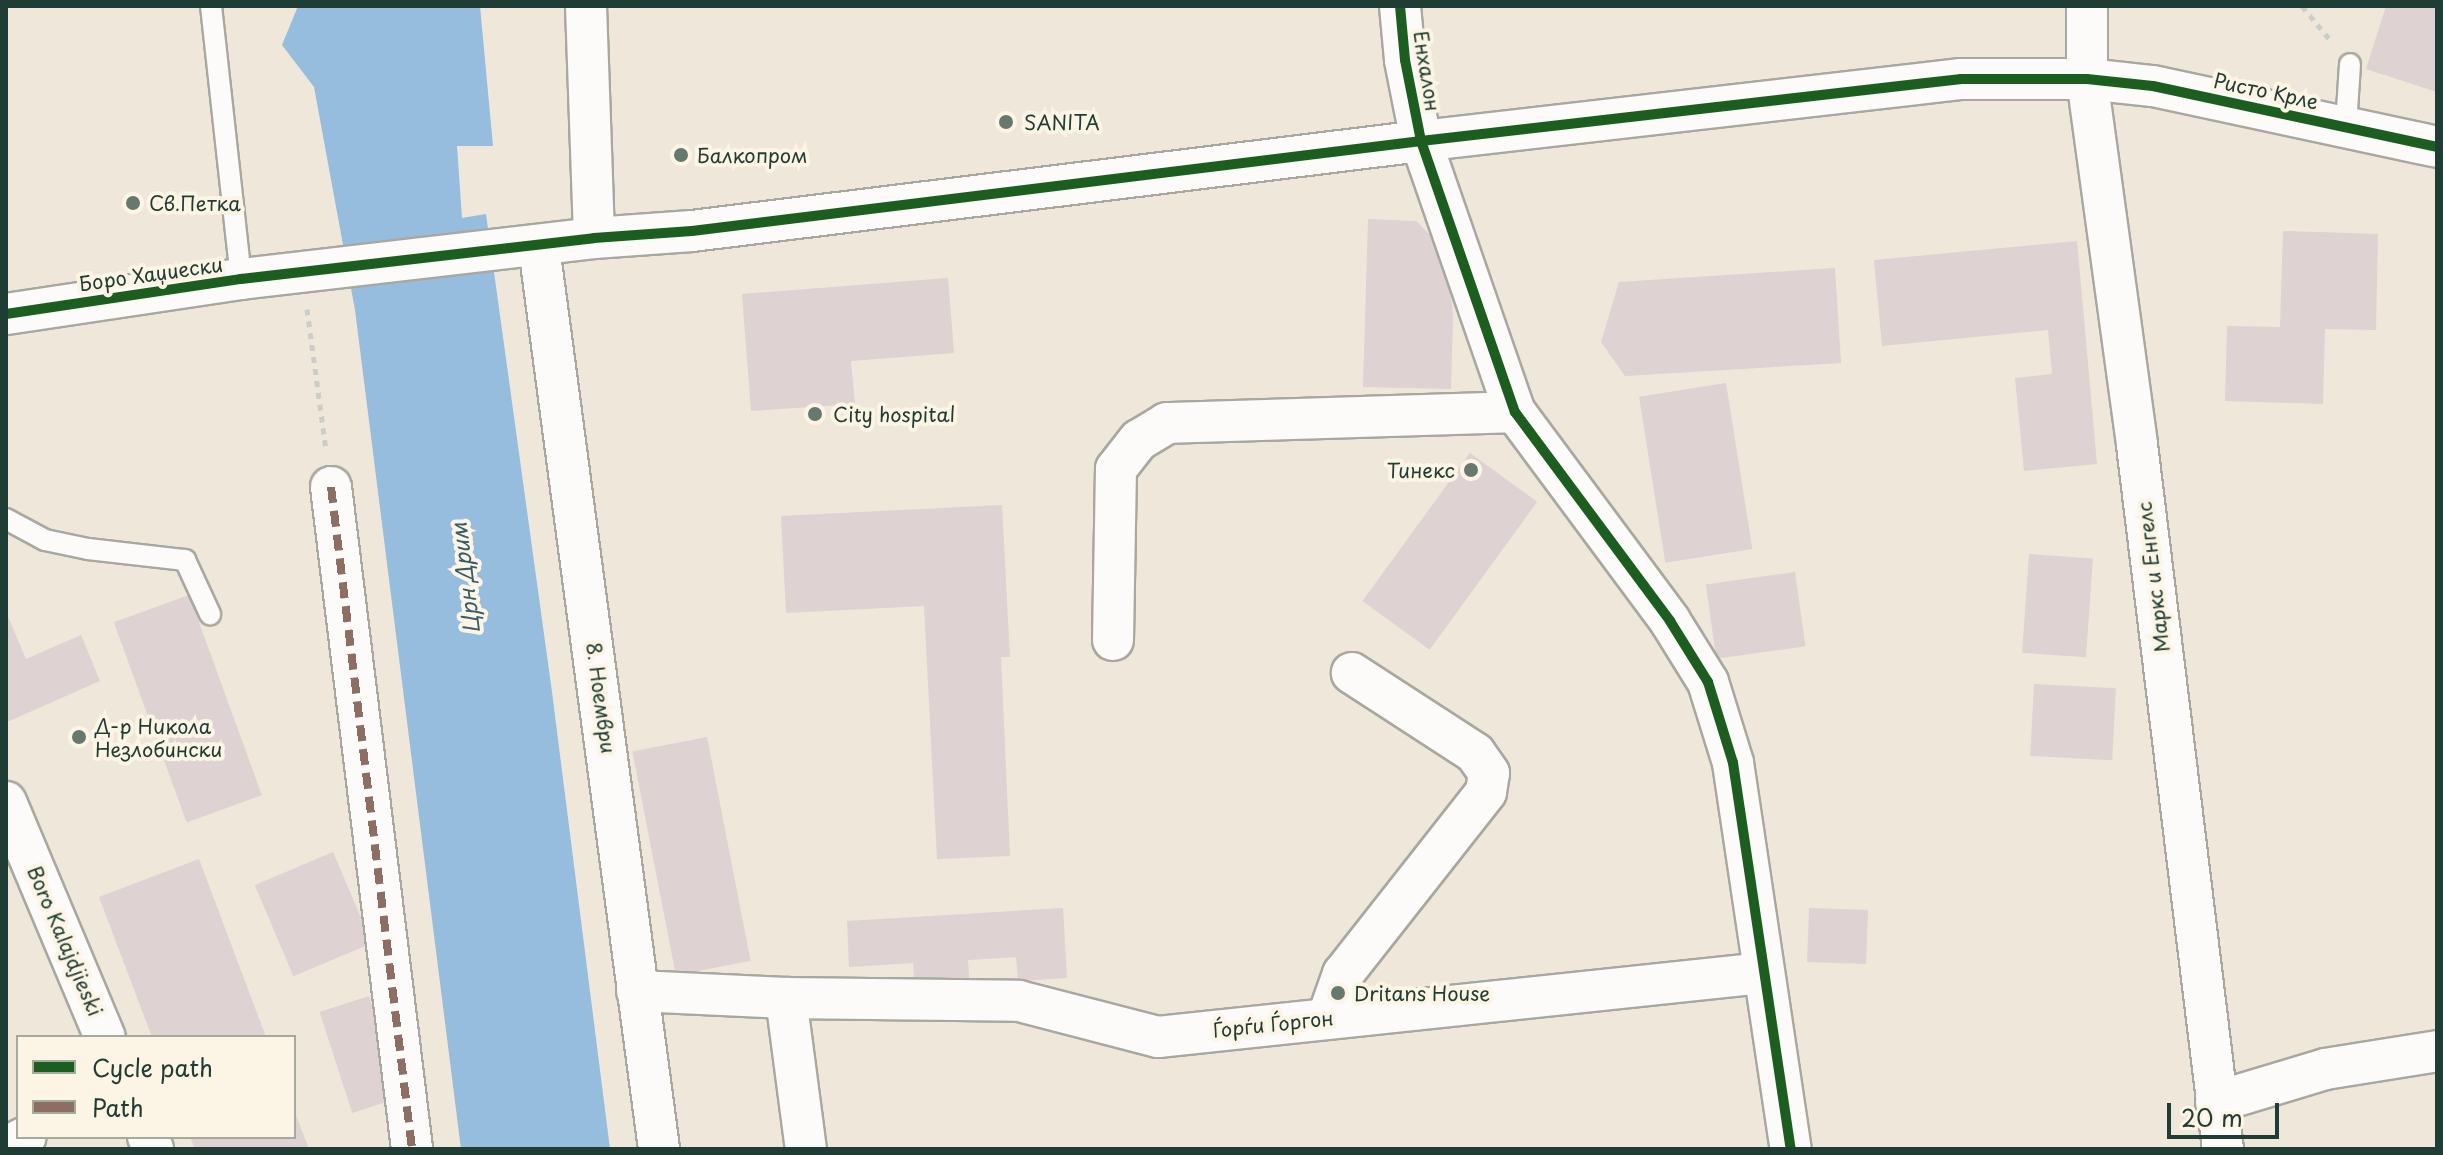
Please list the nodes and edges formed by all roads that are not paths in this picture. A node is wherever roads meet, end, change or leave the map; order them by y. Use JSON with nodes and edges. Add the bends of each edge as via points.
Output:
{"nodes":[{"id":1,"x":211,"y":6,"type":"edge"},
{"id":2,"x":586,"y":6,"type":"edge"},
{"id":3,"x":1400,"y":6,"type":"edge"},
{"id":4,"x":2087,"y":6,"type":"edge"},
{"id":5,"x":2350,"y":64,"type":"road end"},
{"id":6,"x":2087,"y":79,"type":"junction"},
{"id":7,"x":2346,"y":126,"type":"junction"},
{"id":8,"x":1421,"y":141,"type":"junction"},
{"id":9,"x":2437,"y":147,"type":"edge"},
{"id":10,"x":594,"y":238,"type":"junction"},
{"id":11,"x":539,"y":247,"type":"junction"},
{"id":12,"x":241,"y":279,"type":"junction"},
{"id":13,"x":6,"y":314,"type":"edge"},
{"id":14,"x":1515,"y":412,"type":"junction"},
{"id":15,"x":331,"y":487,"type":"dead end"},
{"id":16,"x":6,"y":519,"type":"edge"},
{"id":17,"x":210,"y":614,"type":"dead end"},
{"id":18,"x":1113,"y":640,"type":"dead end"},
{"id":19,"x":1352,"y":673,"type":"dead end"},
{"id":20,"x":6,"y":802,"type":"edge"},
{"id":21,"x":1762,"y":973,"type":"junction"},
{"id":22,"x":637,"y":991,"type":"junction"},
{"id":23,"x":786,"y":998,"type":"junction"},
{"id":24,"x":1327,"y":1019,"type":"junction"},
{"id":25,"x":104,"y":1035,"type":"edge"},
{"id":26,"x":2437,"y":1051,"type":"edge"},
{"id":27,"x":2216,"y":1102,"type":"junction"},
{"id":28,"x":412,"y":1149,"type":"edge"},
{"id":29,"x":659,"y":1149,"type":"edge"},
{"id":30,"x":806,"y":1149,"type":"edge"},
{"id":31,"x":1791,"y":1149,"type":"edge"},
{"id":32,"x":2223,"y":1149,"type":"edge"}],
"edges":[{"from":1,"to":12,"type":"lane"},
{"from":2,"to":10,"type":"street"},
{"from":3,"to":8,"type":"street","name":"Енхалон"},
{"from":4,"to":6,"type":"street","name":"Маркс и Енгелс"},
{"from":5,"to":7,"type":"lane"},
{"from":6,"to":7,"type":"street","name":"Ристо Крле","via":[[2153,86]]},
{"from":6,"to":8,"type":"street","name":"Ристо Крле","via":[[1961,79]]},
{"from":6,"to":27,"type":"street","name":"Маркс и Енгелс"},
{"from":7,"to":9,"type":"street","name":"Ристо Крле"},
{"from":8,"to":10,"type":"street","name":"Боро Хаџиески","via":[[692,231]]},
{"from":8,"to":14,"type":"street","name":"Енхалон"},
{"from":10,"to":11,"type":"street","name":"Боро Хаџиески"},
{"from":11,"to":12,"type":"street","name":"Боро Хаџиески"},
{"from":11,"to":22,"type":"street","name":"8. Ноември"},
{"from":12,"to":13,"type":"street","name":"Боро Хаџиески"},
{"from":14,"to":18,"type":"street","via":[[1167,423],[1139,440],[1116,469]]},
{"from":14,"to":21,"type":"street","name":"Енхалон","via":[[1670,621],[1708,682],[1733,763]]},
{"from":15,"to":28,"type":"street"},
{"from":16,"to":17,"type":"lane","via":[[45,540],[185,560]]},
{"from":19,"to":24,"type":"street","via":[[1475,753],[1489,773],[1486,792],[1343,974]]},
{"from":20,"to":25,"type":"street","name":"Boro Kalajdjieski"},
{"from":21,"to":24,"type":"street","name":"Ѓорѓи Ѓоргон"},
{"from":21,"to":31,"type":"street","name":"Енхалон"},
{"from":22,"to":23,"type":"street","name":"Ѓорѓи Ѓоргон"},
{"from":22,"to":29,"type":"street","name":"8. Ноември"},
{"from":23,"to":24,"type":"street","name":"Ѓорѓи Ѓоргон","via":[[1019,1001],[1158,1037]]},
{"from":23,"to":30,"type":"street"},
{"from":26,"to":27,"type":"street","via":[[2325,1069]]},
{"from":27,"to":32,"type":"street","name":"Маркс и Енгелс"}]}
